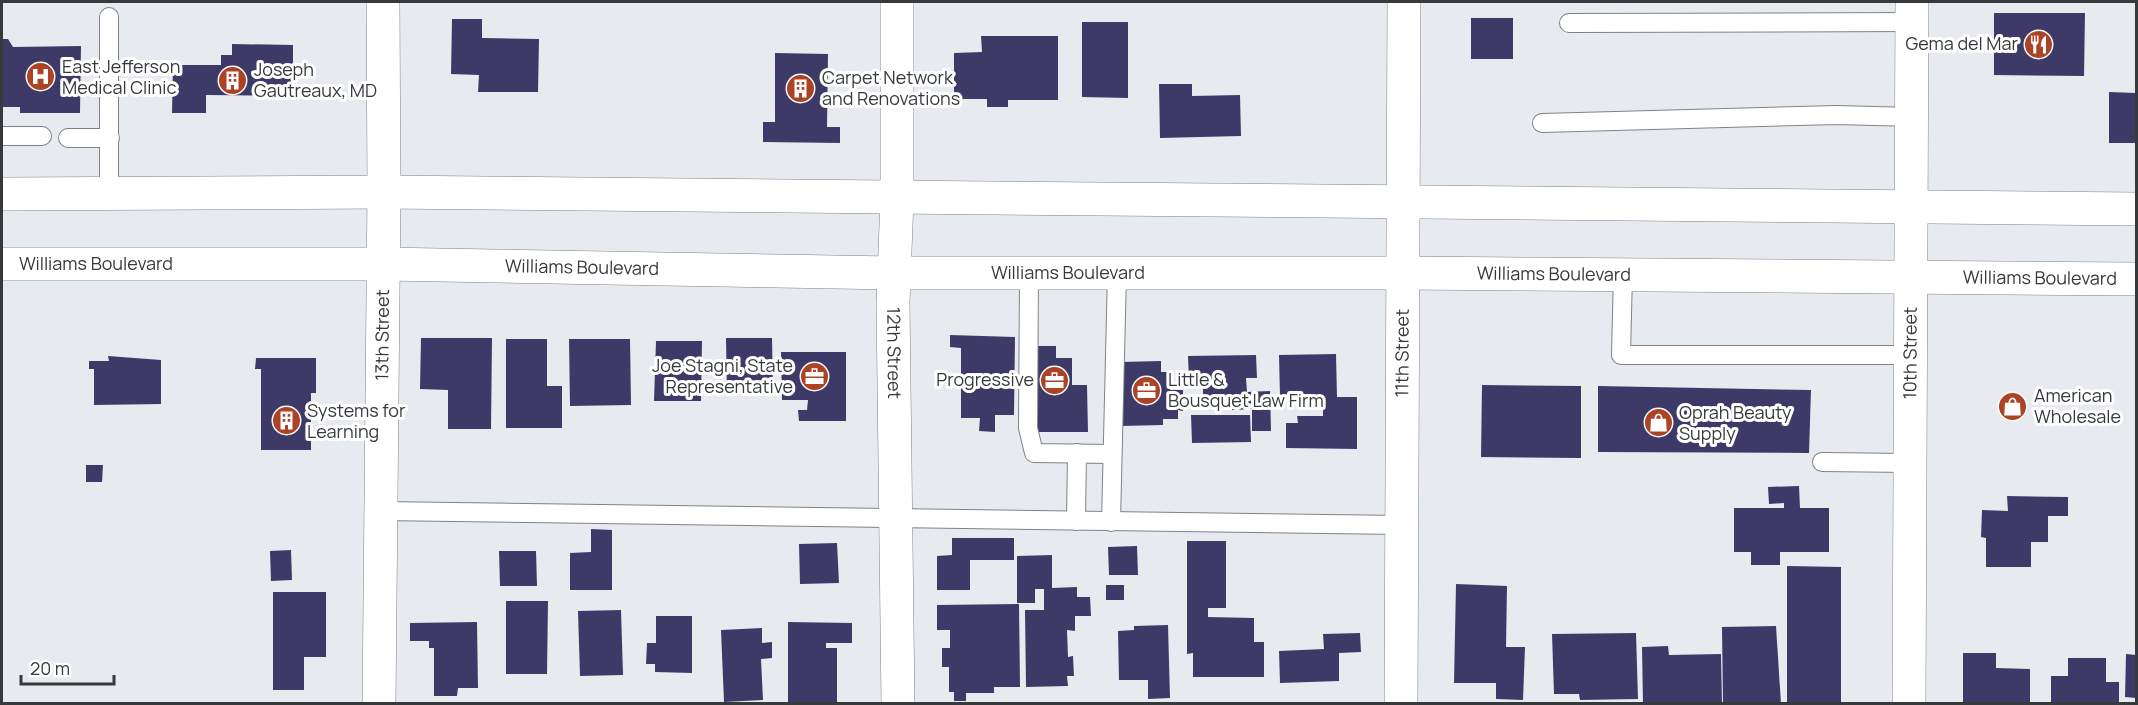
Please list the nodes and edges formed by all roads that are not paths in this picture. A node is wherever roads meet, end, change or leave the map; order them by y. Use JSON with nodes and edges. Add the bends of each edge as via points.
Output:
{"nodes":[{"id":1,"x":383,"y":2,"type":"edge"},
{"id":2,"x":897,"y":2,"type":"edge"},
{"id":3,"x":1404,"y":2,"type":"edge"},
{"id":4,"x":1912,"y":12,"type":"edge"},
{"id":5,"x":109,"y":17,"type":"dead end"},
{"id":6,"x":1569,"y":23,"type":"dead end"},
{"id":7,"x":1912,"y":117,"type":"junction"},
{"id":8,"x":1542,"y":123,"type":"dead end"},
{"id":9,"x":2,"y":136,"type":"edge"},
{"id":10,"x":42,"y":136,"type":"dead end"},
{"id":11,"x":68,"y":138,"type":"dead end"},
{"id":12,"x":110,"y":138,"type":"junction"},
{"id":13,"x":384,"y":192,"type":"junction"},
{"id":14,"x":109,"y":193,"type":"junction"},
{"id":15,"x":2,"y":194,"type":"edge"},
{"id":16,"x":897,"y":199,"type":"junction"},
{"id":17,"x":1403,"y":203,"type":"junction"},
{"id":18,"x":1910,"y":208,"type":"junction"},
{"id":19,"x":2136,"y":209,"type":"edge"},
{"id":20,"x":2,"y":264,"type":"edge"},
{"id":21,"x":384,"y":264,"type":"junction"},
{"id":22,"x":893,"y":273,"type":"junction"},
{"id":23,"x":1029,"y":273,"type":"junction"},
{"id":24,"x":1117,"y":273,"type":"junction"},
{"id":25,"x":1402,"y":273,"type":"junction"},
{"id":26,"x":1623,"y":274,"type":"junction"},
{"id":27,"x":1908,"y":279,"type":"junction"},
{"id":28,"x":2136,"y":279,"type":"edge"},
{"id":29,"x":1908,"y":355,"type":"junction"},
{"id":30,"x":1077,"y":453,"type":"junction"},
{"id":31,"x":1112,"y":454,"type":"junction"},
{"id":32,"x":1822,"y":462,"type":"dead end"},
{"id":33,"x":1909,"y":463,"type":"junction"},
{"id":34,"x":380,"y":511,"type":"junction"},
{"id":35,"x":896,"y":519,"type":"junction"},
{"id":36,"x":1076,"y":521,"type":"junction"},
{"id":37,"x":1111,"y":522,"type":"junction"},
{"id":38,"x":1401,"y":525,"type":"junction"},
{"id":39,"x":379,"y":704,"type":"edge"},
{"id":40,"x":898,"y":704,"type":"edge"},
{"id":41,"x":1401,"y":704,"type":"edge"},
{"id":42,"x":1909,"y":704,"type":"edge"}],
"edges":[{"from":1,"to":13,"type":"main road","name":"13th Street"},
{"from":2,"to":16,"type":"main road","name":"12th Street"},
{"from":3,"to":17,"type":"main road","name":"11th Street"},
{"from":4,"to":6,"type":"lane"},
{"from":4,"to":7,"type":"main road","name":"10th Street"},
{"from":5,"to":12,"type":"lane"},
{"from":7,"to":8,"type":"lane","via":[[1837,115]]},
{"from":7,"to":18,"type":"main road","name":"10th Street"},
{"from":9,"to":10,"type":"lane"},
{"from":11,"to":12,"type":"lane"},
{"from":12,"to":14,"type":"lane"},
{"from":13,"to":14,"type":"main road"},
{"from":13,"to":16,"type":"main road"},
{"from":13,"to":21,"type":"main road","name":"13th Street"},
{"from":14,"to":15,"type":"main road"},
{"from":16,"to":17,"type":"main road"},
{"from":16,"to":22,"type":"main road","name":"12th Street"},
{"from":17,"to":18,"type":"main road"},
{"from":17,"to":25,"type":"main road","name":"11th Street"},
{"from":18,"to":19,"type":"main road"},
{"from":18,"to":27,"type":"main road","name":"10th Street"},
{"from":20,"to":21,"type":"main road","name":"Williams Boulevard"},
{"from":21,"to":22,"type":"main road","name":"Williams Boulevard"},
{"from":21,"to":34,"type":"main road","name":"13th Street"},
{"from":22,"to":23,"type":"main road","name":"Williams Boulevard"},
{"from":22,"to":35,"type":"main road","name":"12th Street"},
{"from":23,"to":24,"type":"main road","name":"Williams Boulevard"},
{"from":23,"to":30,"type":"lane","via":[[1028,428],[1034,453]]},
{"from":24,"to":25,"type":"main road","name":"Williams Boulevard"},
{"from":24,"to":31,"type":"lane"},
{"from":25,"to":26,"type":"main road","name":"Williams Boulevard"},
{"from":25,"to":38,"type":"main road","name":"11th Street"},
{"from":26,"to":27,"type":"main road","name":"Williams Boulevard"},
{"from":26,"to":29,"type":"lane","via":[[1621,355]]},
{"from":27,"to":28,"type":"main road","name":"Williams Boulevard"},
{"from":27,"to":29,"type":"main road","name":"10th Street"},
{"from":29,"to":33,"type":"main road","name":"10th Street"},
{"from":30,"to":31,"type":"lane"},
{"from":30,"to":36,"type":"lane"},
{"from":31,"to":37,"type":"lane"},
{"from":32,"to":33,"type":"lane"},
{"from":33,"to":42,"type":"main road","name":"10th Street"},
{"from":34,"to":35,"type":"lane"},
{"from":34,"to":39,"type":"main road","name":"13th Street"},
{"from":35,"to":36,"type":"lane"},
{"from":35,"to":40,"type":"main road","name":"12th Street"},
{"from":36,"to":37,"type":"lane"},
{"from":37,"to":38,"type":"lane"},
{"from":38,"to":41,"type":"main road","name":"11th Street"}]}
